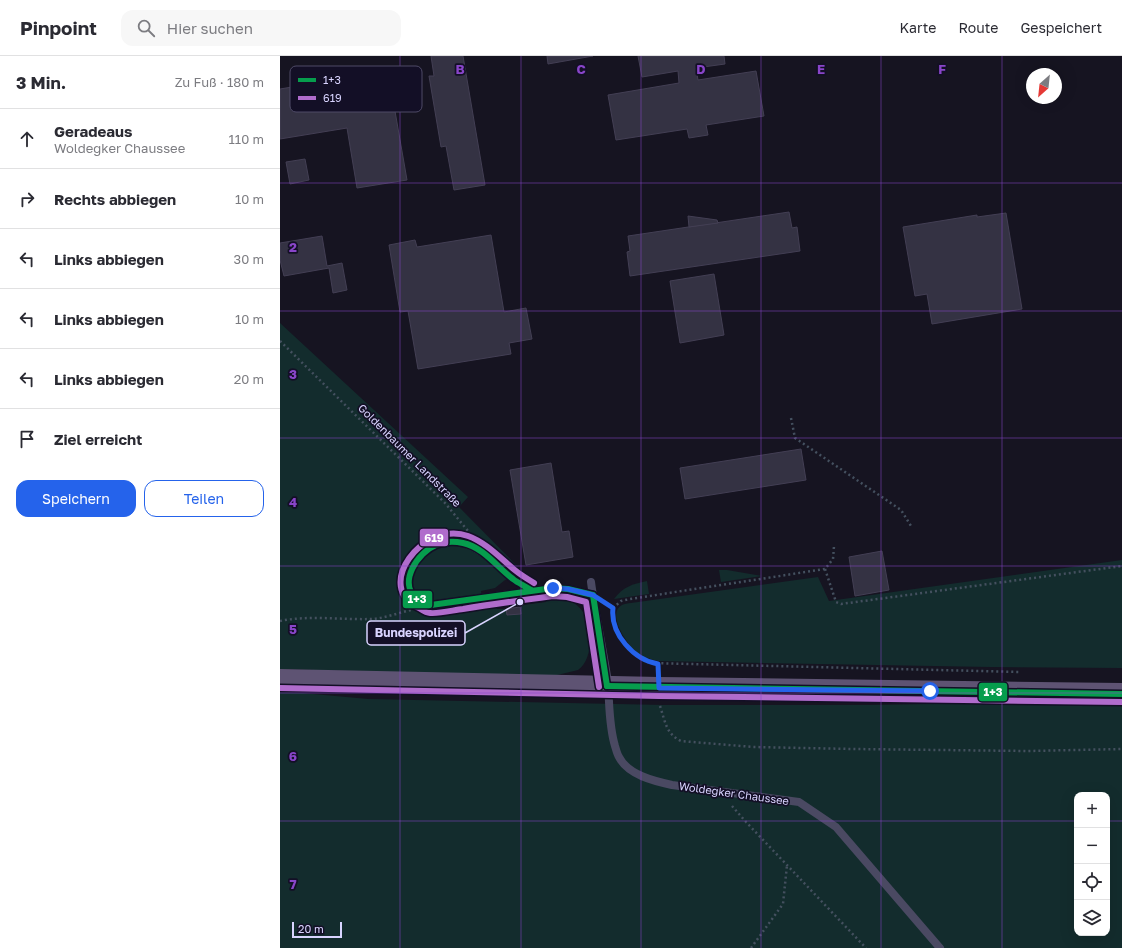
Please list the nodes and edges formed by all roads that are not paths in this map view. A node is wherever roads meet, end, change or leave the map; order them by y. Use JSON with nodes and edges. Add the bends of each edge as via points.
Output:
{"nodes":[{"id":1,"x":591,"y":582,"type":"dead end"},
{"id":2,"x":531,"y":590,"type":"junction"},
{"id":3,"x":593,"y":595,"type":"junction"},
{"id":4,"x":280,"y":680,"type":"edge"},
{"id":5,"x":607,"y":686,"type":"junction"},
{"id":6,"x":1122,"y":694,"type":"edge"},
{"id":7,"x":940,"y":948,"type":"edge"}],
"edges":[{"from":1,"to":3,"type":"lane","name":"Woldegker Chaussee"},
{"from":2,"to":2,"type":"lane","via":[[486,555],[456,541],[441,542],[425,550],[413,566],[408,581],[412,594],[422,603],[431,605]]},
{"from":2,"to":3,"type":"lane","via":[[568,589]]},
{"from":3,"to":5,"type":"lane","name":"Woldegker Chaussee"},
{"from":4,"to":5,"type":"main road"},
{"from":5,"to":6,"type":"main road"},
{"from":5,"to":7,"type":"lane","name":"Woldegker Chaussee","via":[[613,739],[624,765],[652,780],[672,785],[799,802],[836,827]]}]}
